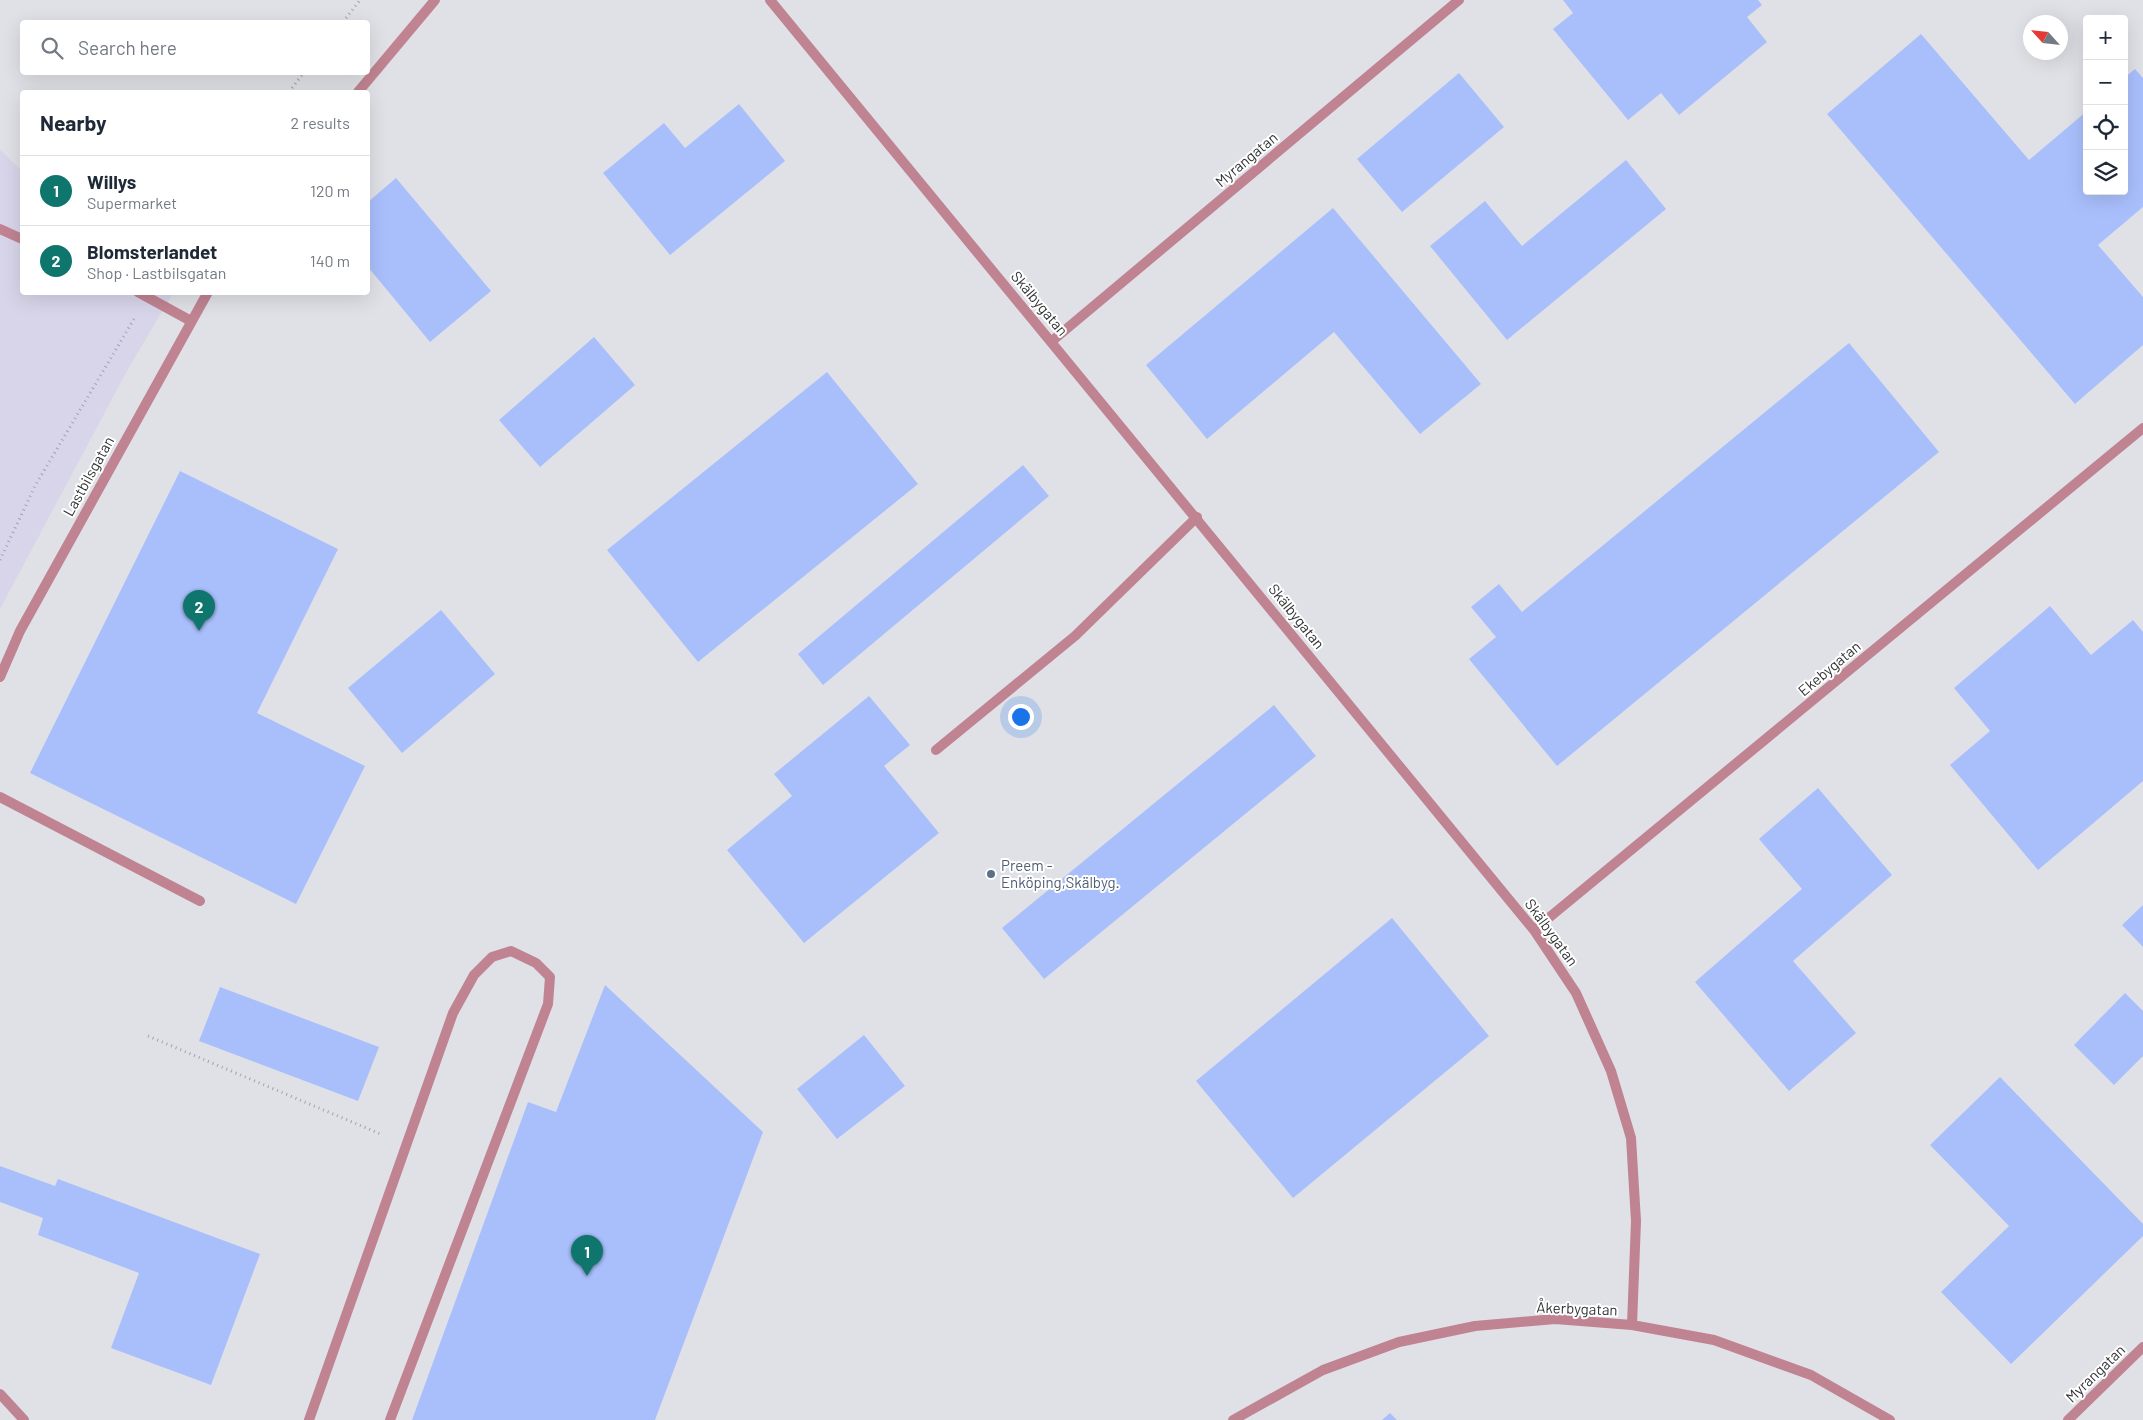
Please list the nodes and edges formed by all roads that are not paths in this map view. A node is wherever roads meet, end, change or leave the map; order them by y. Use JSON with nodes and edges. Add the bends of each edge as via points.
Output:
{"nodes":[{"id":1,"x":435,"y":0,"type":"edge"},
{"id":2,"x":770,"y":0,"type":"edge"},
{"id":3,"x":1459,"y":0,"type":"edge"},
{"id":4,"x":360,"y":90,"type":"edge"},
{"id":5,"x":0,"y":229,"type":"edge"},
{"id":6,"x":20,"y":238,"type":"edge"},
{"id":7,"x":142,"y":295,"type":"edge"},
{"id":8,"x":206,"y":295,"type":"edge"},
{"id":9,"x":191,"y":321,"type":"junction"},
{"id":10,"x":1052,"y":341,"type":"junction"},
{"id":11,"x":2143,"y":428,"type":"edge"},
{"id":12,"x":1197,"y":517,"type":"junction"},
{"id":13,"x":0,"y":677,"type":"edge"},
{"id":14,"x":936,"y":750,"type":"dead end"},
{"id":15,"x":0,"y":797,"type":"edge"},
{"id":16,"x":200,"y":901,"type":"dead end"},
{"id":17,"x":1534,"y":930,"type":"junction"},
{"id":18,"x":1632,"y":1325,"type":"junction"},
{"id":19,"x":2143,"y":1347,"type":"edge"},
{"id":20,"x":0,"y":1394,"type":"edge"},
{"id":21,"x":24,"y":1420,"type":"edge"},
{"id":22,"x":309,"y":1420,"type":"edge"},
{"id":23,"x":390,"y":1420,"type":"edge"},
{"id":24,"x":1233,"y":1420,"type":"edge"},
{"id":25,"x":1890,"y":1420,"type":"edge"},
{"id":26,"x":2068,"y":1420,"type":"edge"}],
"edges":[{"from":1,"to":4,"type":"street"},
{"from":2,"to":10,"type":"street","name":"Skälbygatan"},
{"from":3,"to":10,"type":"street","name":"Myrangatan"},
{"from":5,"to":6,"type":"street"},
{"from":7,"to":9,"type":"street"},
{"from":8,"to":9,"type":"street","name":"Lastbilsgatan"},
{"from":9,"to":13,"type":"street","name":"Lastbilsgatan","via":[[20,631]]},
{"from":10,"to":12,"type":"street","name":"Skälbygatan"},
{"from":11,"to":17,"type":"street","name":"Ekebygatan"},
{"from":12,"to":14,"type":"street","via":[[1074,636]]},
{"from":12,"to":17,"type":"street","name":"Skälbygatan"},
{"from":15,"to":16,"type":"street"},
{"from":17,"to":18,"type":"street","name":"Skälbygatan","via":[[1576,993],[1611,1071],[1631,1138],[1636,1220]]},
{"from":18,"to":24,"type":"street","name":"Åkerbygatan","via":[[1555,1320],[1515,1322],[1475,1326],[1398,1342],[1322,1370]]},
{"from":18,"to":25,"type":"street","name":"Åkerbygatan","via":[[1714,1340],[1811,1375]]},
{"from":19,"to":26,"type":"street","name":"Myrangatan"},
{"from":20,"to":21,"type":"street"},
{"from":22,"to":23,"type":"street","via":[[453,1013],[474,975],[492,957],[511,952],[536,963],[550,977],[548,1004]]}]}
